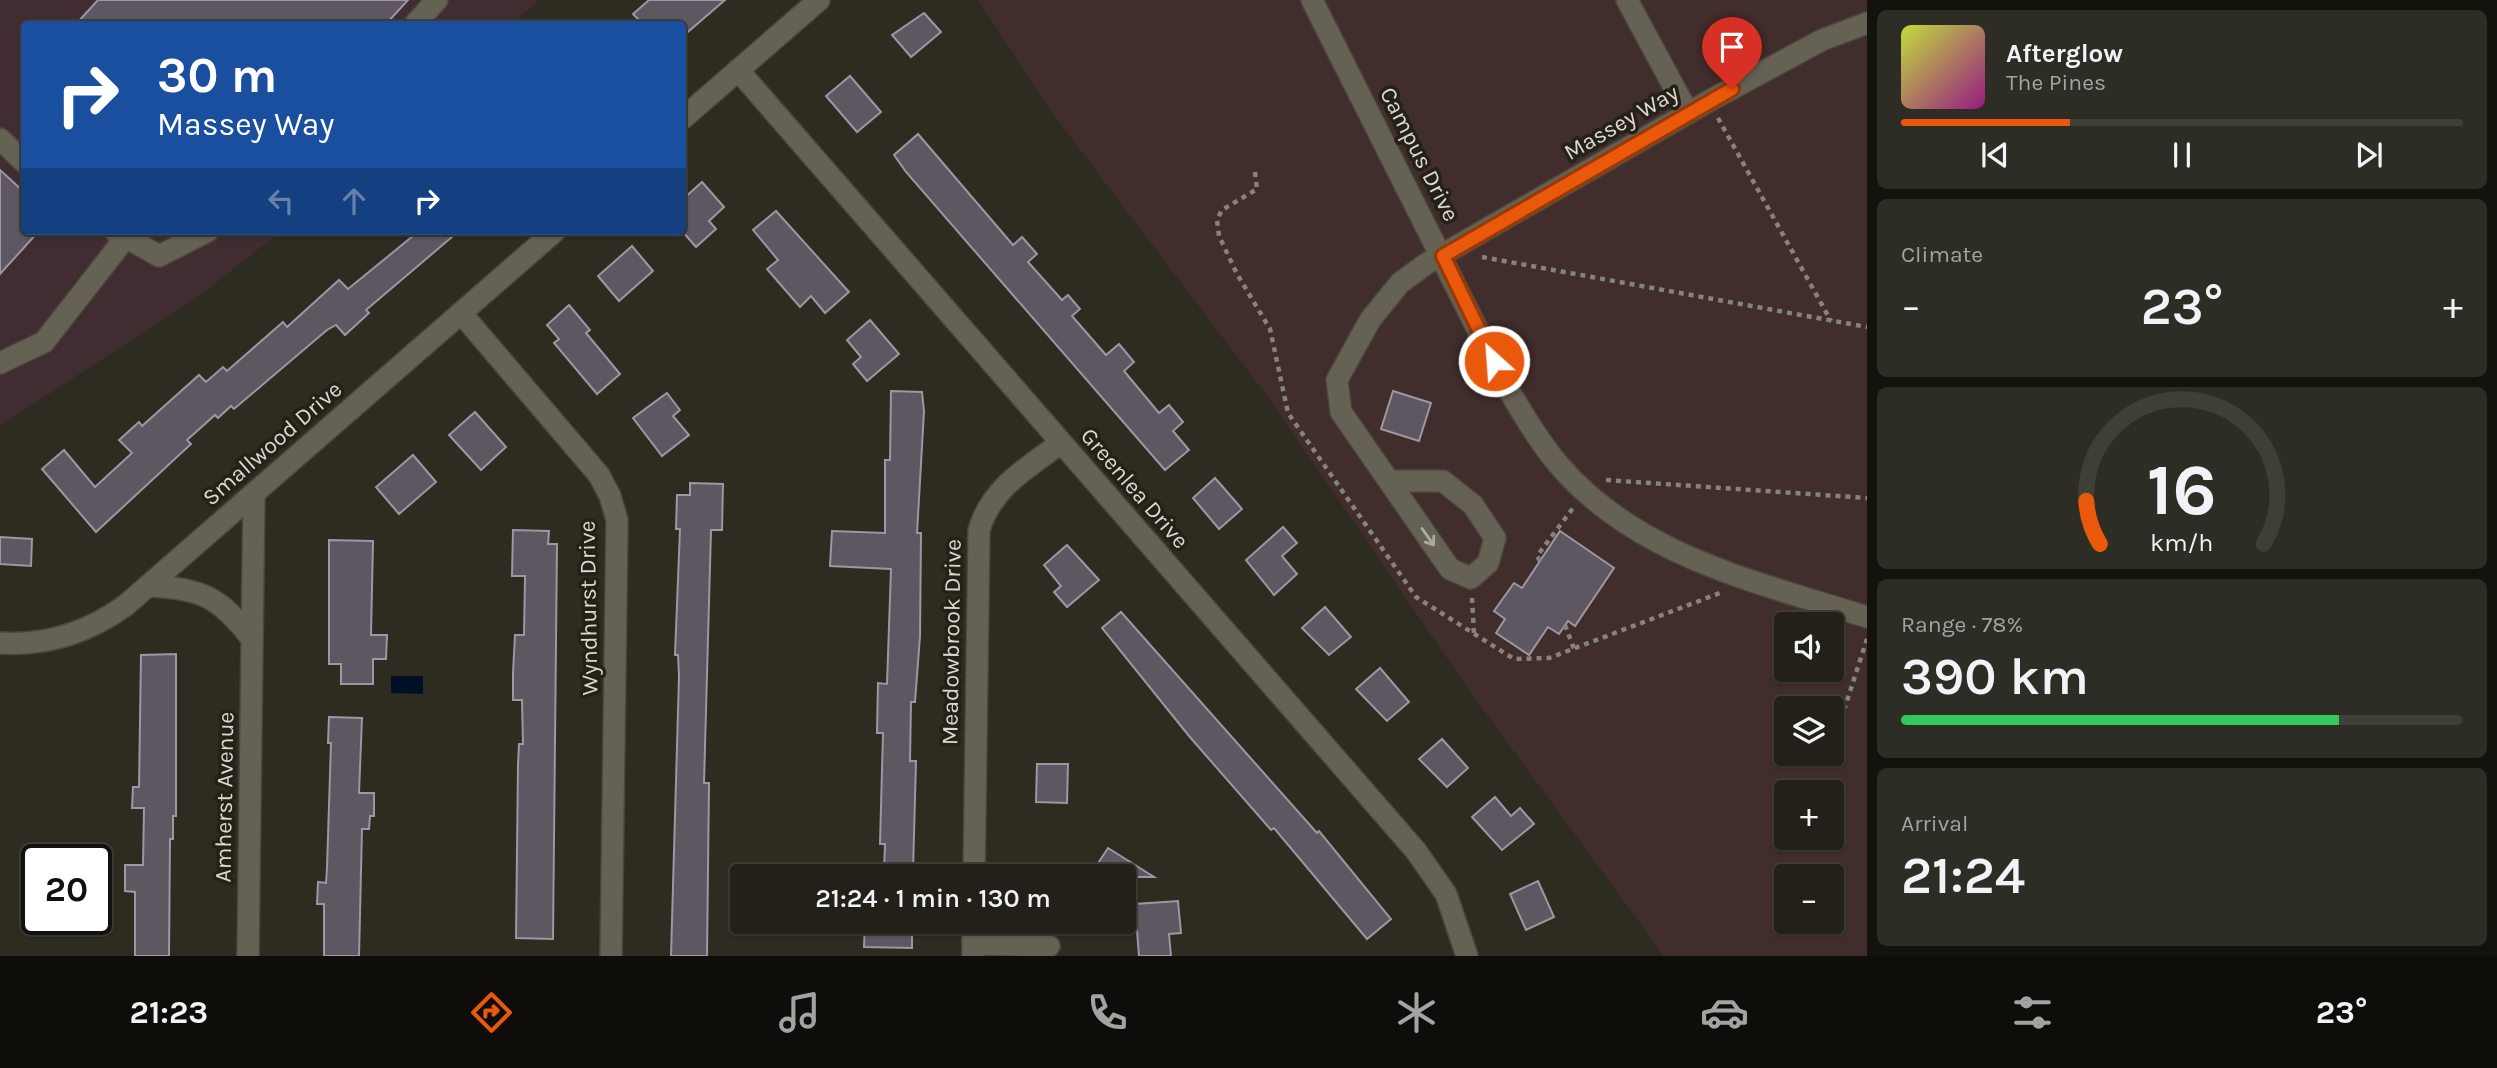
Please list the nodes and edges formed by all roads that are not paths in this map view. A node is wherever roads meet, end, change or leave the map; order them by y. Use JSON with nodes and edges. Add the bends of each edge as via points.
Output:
{"nodes":[{"id":1,"x":437,"y":0,"type":"edge"},
{"id":2,"x":819,"y":0,"type":"edge"},
{"id":3,"x":1312,"y":0,"type":"edge"},
{"id":4,"x":1627,"y":0,"type":"edge"},
{"id":5,"x":418,"y":21,"type":"edge"},
{"id":6,"x":1867,"y":23,"type":"edge"},
{"id":7,"x":738,"y":70,"type":"junction"},
{"id":8,"x":1688,"y":113,"type":"junction"},
{"id":9,"x":686,"y":116,"type":"edge"},
{"id":10,"x":0,"y":139,"type":"edge"},
{"id":11,"x":21,"y":159,"type":"edge"},
{"id":12,"x":120,"y":235,"type":"edge"},
{"id":13,"x":123,"y":235,"type":"edge"},
{"id":14,"x":200,"y":235,"type":"edge"},
{"id":15,"x":550,"y":235,"type":"edge"},
{"id":16,"x":1443,"y":256,"type":"junction"},
{"id":17,"x":461,"y":313,"type":"junction"},
{"id":18,"x":0,"y":363,"type":"edge"},
{"id":19,"x":1061,"y":443,"type":"junction"},
{"id":20,"x":1389,"y":481,"type":"junction"},
{"id":21,"x":254,"y":494,"type":"junction"},
{"id":22,"x":148,"y":586,"type":"junction"},
{"id":23,"x":1867,"y":618,"type":"edge"},
{"id":24,"x":252,"y":639,"type":"junction"},
{"id":25,"x":0,"y":643,"type":"edge"},
{"id":26,"x":974,"y":864,"type":"edge"},
{"id":27,"x":1049,"y":946,"type":"dead end"},
{"id":28,"x":973,"y":950,"type":"edge"},
{"id":29,"x":248,"y":956,"type":"edge"},
{"id":30,"x":611,"y":956,"type":"edge"},
{"id":31,"x":1467,"y":956,"type":"edge"}],
"edges":[{"from":1,"to":5,"type":"street"},
{"from":2,"to":7,"type":"street"},
{"from":3,"to":16,"type":"street","name":"Campus Drive"},
{"from":4,"to":8,"type":"street"},
{"from":6,"to":8,"type":"street","name":"Massey Way","via":[[1822,40]]},
{"from":7,"to":9,"type":"street"},
{"from":7,"to":19,"type":"street","name":"Greenlea Drive"},
{"from":8,"to":16,"type":"street","name":"Massey Way"},
{"from":10,"to":11,"type":"street"},
{"from":12,"to":18,"type":"street","via":[[44,342]]},
{"from":13,"to":14,"type":"street","via":[[159,256]]},
{"from":15,"to":17,"type":"street","name":"Smallwood Drive"},
{"from":16,"to":20,"type":"street","name":"Massey Way","via":[[1400,283],[1370,320],[1337,380],[1341,412]]},
{"from":16,"to":23,"type":"street","name":"Campus Drive","via":[[1535,435],[1587,492],[1628,526],[1674,552]]},
{"from":17,"to":21,"type":"street","name":"Smallwood Drive"},
{"from":17,"to":30,"type":"street","name":"Wyndhurst Drive","via":[[599,475],[617,520]]},
{"from":19,"to":26,"type":"street","name":"Meadowbrook Drive","via":[[997,493],[979,530]]},
{"from":19,"to":31,"type":"street","name":"Greenlea Drive","via":[[1428,865],[1446,894]]},
{"from":20,"to":20,"type":"street","name":"Massey Way","one_way":true,"via":[[1450,569],[1471,578],[1488,563],[1495,538],[1473,505],[1443,481]]},
{"from":21,"to":22,"type":"street","name":"Smallwood Drive"},
{"from":21,"to":24,"type":"street","name":"Amherst Avenue"},
{"from":22,"to":24,"type":"street","via":[[175,587],[207,596],[235,617]]},
{"from":22,"to":25,"type":"street","name":"Smallwood Drive","via":[[108,618],[87,628],[39,642]]},
{"from":24,"to":29,"type":"street","name":"Amherst Avenue"},
{"from":27,"to":28,"type":"street"}]}
